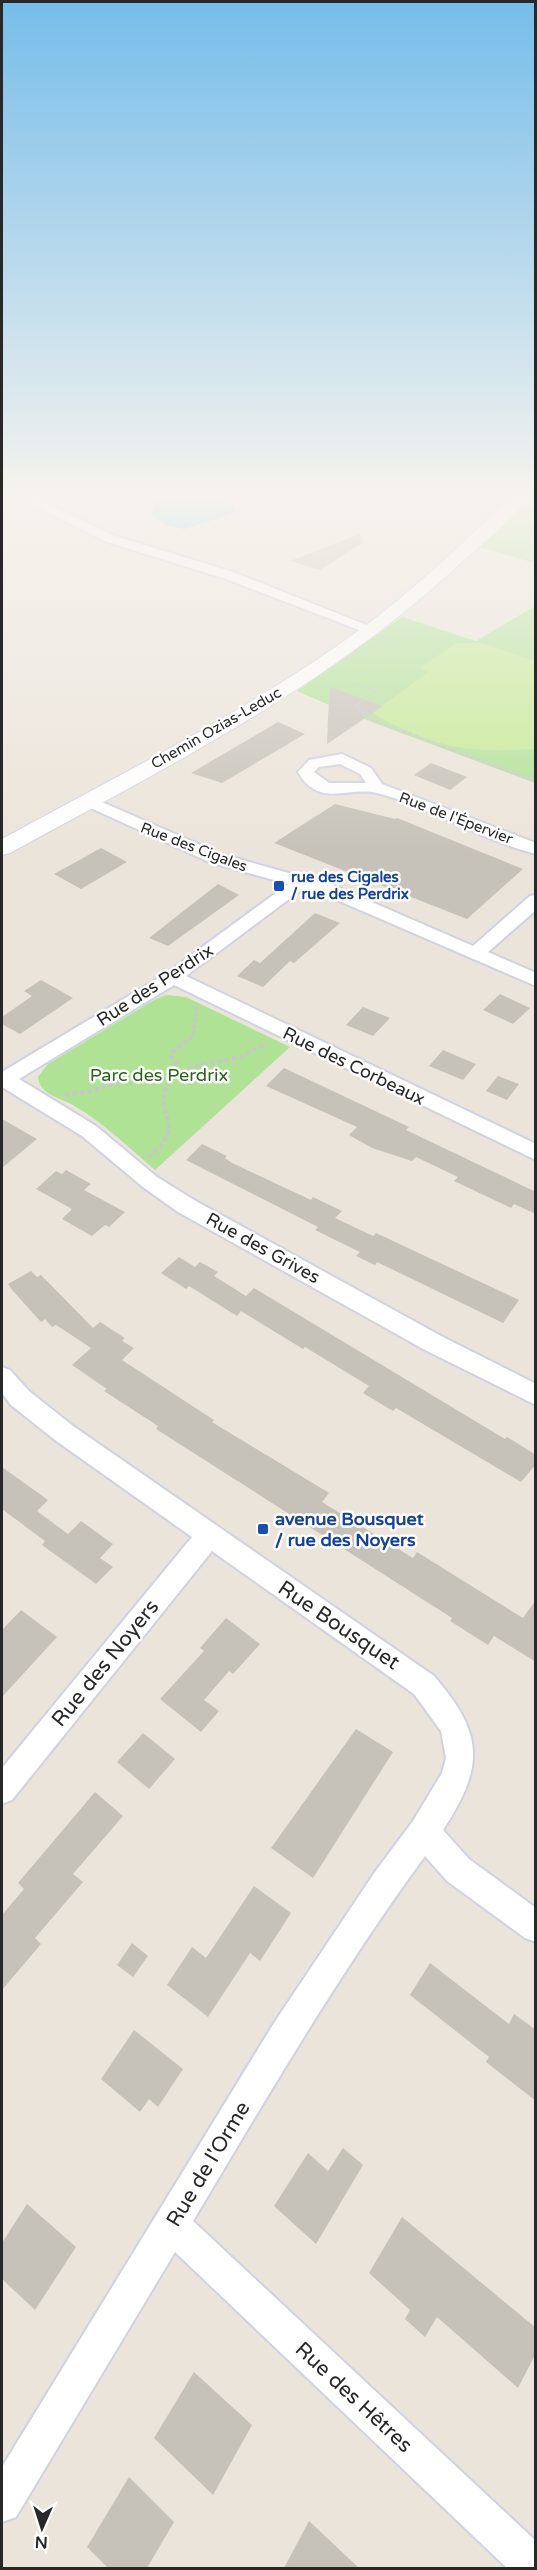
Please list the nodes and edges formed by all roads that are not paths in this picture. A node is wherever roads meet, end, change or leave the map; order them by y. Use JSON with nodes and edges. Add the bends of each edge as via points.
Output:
{"nodes":[{"id":1,"x":326,"y":613,"type":"edge"},
{"id":2,"x":393,"y":613,"type":"edge"},
{"id":3,"x":372,"y":630,"type":"junction"},
{"id":4,"x":376,"y":787,"type":"dead end"},
{"id":5,"x":88,"y":801,"type":"junction"},
{"id":6,"x":2,"y":848,"type":"edge"},
{"id":7,"x":536,"y":849,"type":"edge"},
{"id":8,"x":303,"y":881,"type":"junction"},
{"id":9,"x":536,"y":900,"type":"edge"},
{"id":10,"x":476,"y":954,"type":"junction"},
{"id":11,"x":173,"y":977,"type":"junction"},
{"id":12,"x":536,"y":980,"type":"edge"},
{"id":13,"x":3,"y":1080,"type":"edge"},
{"id":14,"x":536,"y":1153,"type":"edge"},
{"id":15,"x":2,"y":1377,"type":"edge"},
{"id":16,"x":536,"y":1395,"type":"edge"},
{"id":17,"x":209,"y":1536,"type":"junction"},
{"id":18,"x":2,"y":1790,"type":"edge"},
{"id":19,"x":424,"y":1832,"type":"junction"},
{"id":20,"x":536,"y":1927,"type":"edge"},
{"id":21,"x":172,"y":2226,"type":"junction"},
{"id":22,"x":2,"y":2503,"type":"edge"},
{"id":23,"x":536,"y":2568,"type":"edge"}],
"edges":[{"from":1,"to":3,"type":"street"},
{"from":2,"to":3,"type":"street","name":"Chemin Ozias-Leduc"},
{"from":3,"to":5,"type":"street","name":"Chemin Ozias-Leduc","via":[[260,704]]},
{"from":4,"to":7,"type":"street","name":"Rue de l'Épervier"},
{"from":5,"to":6,"type":"street","name":"Chemin Ozias-Leduc"},
{"from":5,"to":8,"type":"street","name":"Rue des Cigales","via":[[215,858]]},
{"from":8,"to":10,"type":"street","name":"Rue des Cigales"},
{"from":8,"to":11,"type":"street","name":"Rue des Perdrix"},
{"from":9,"to":10,"type":"street"},
{"from":10,"to":12,"type":"street","name":"Rue des Cigales"},
{"from":11,"to":13,"type":"street","name":"Rue des Perdrix"},
{"from":11,"to":14,"type":"street","name":"Rue des Corbeaux"},
{"from":13,"to":16,"type":"street","name":"Rue des Grives","via":[[89,1131],[164,1192],[433,1343]]},
{"from":15,"to":17,"type":"street","name":"Rue Bousquet","via":[[48,1421]]},
{"from":17,"to":18,"type":"street","name":"Rue des Noyers"},
{"from":17,"to":19,"type":"street","name":"Rue Bousquet","via":[[401,1667],[445,1708],[459,1740],[460,1764],[454,1787]]},
{"from":19,"to":20,"type":"street","via":[[458,1870]]},
{"from":19,"to":21,"type":"street","name":"Rue de l'Orme","via":[[286,2035]]},
{"from":21,"to":22,"type":"street","name":"Rue de l'Orme"},
{"from":21,"to":23,"type":"street","name":"Rue des Hêtres"}]}
